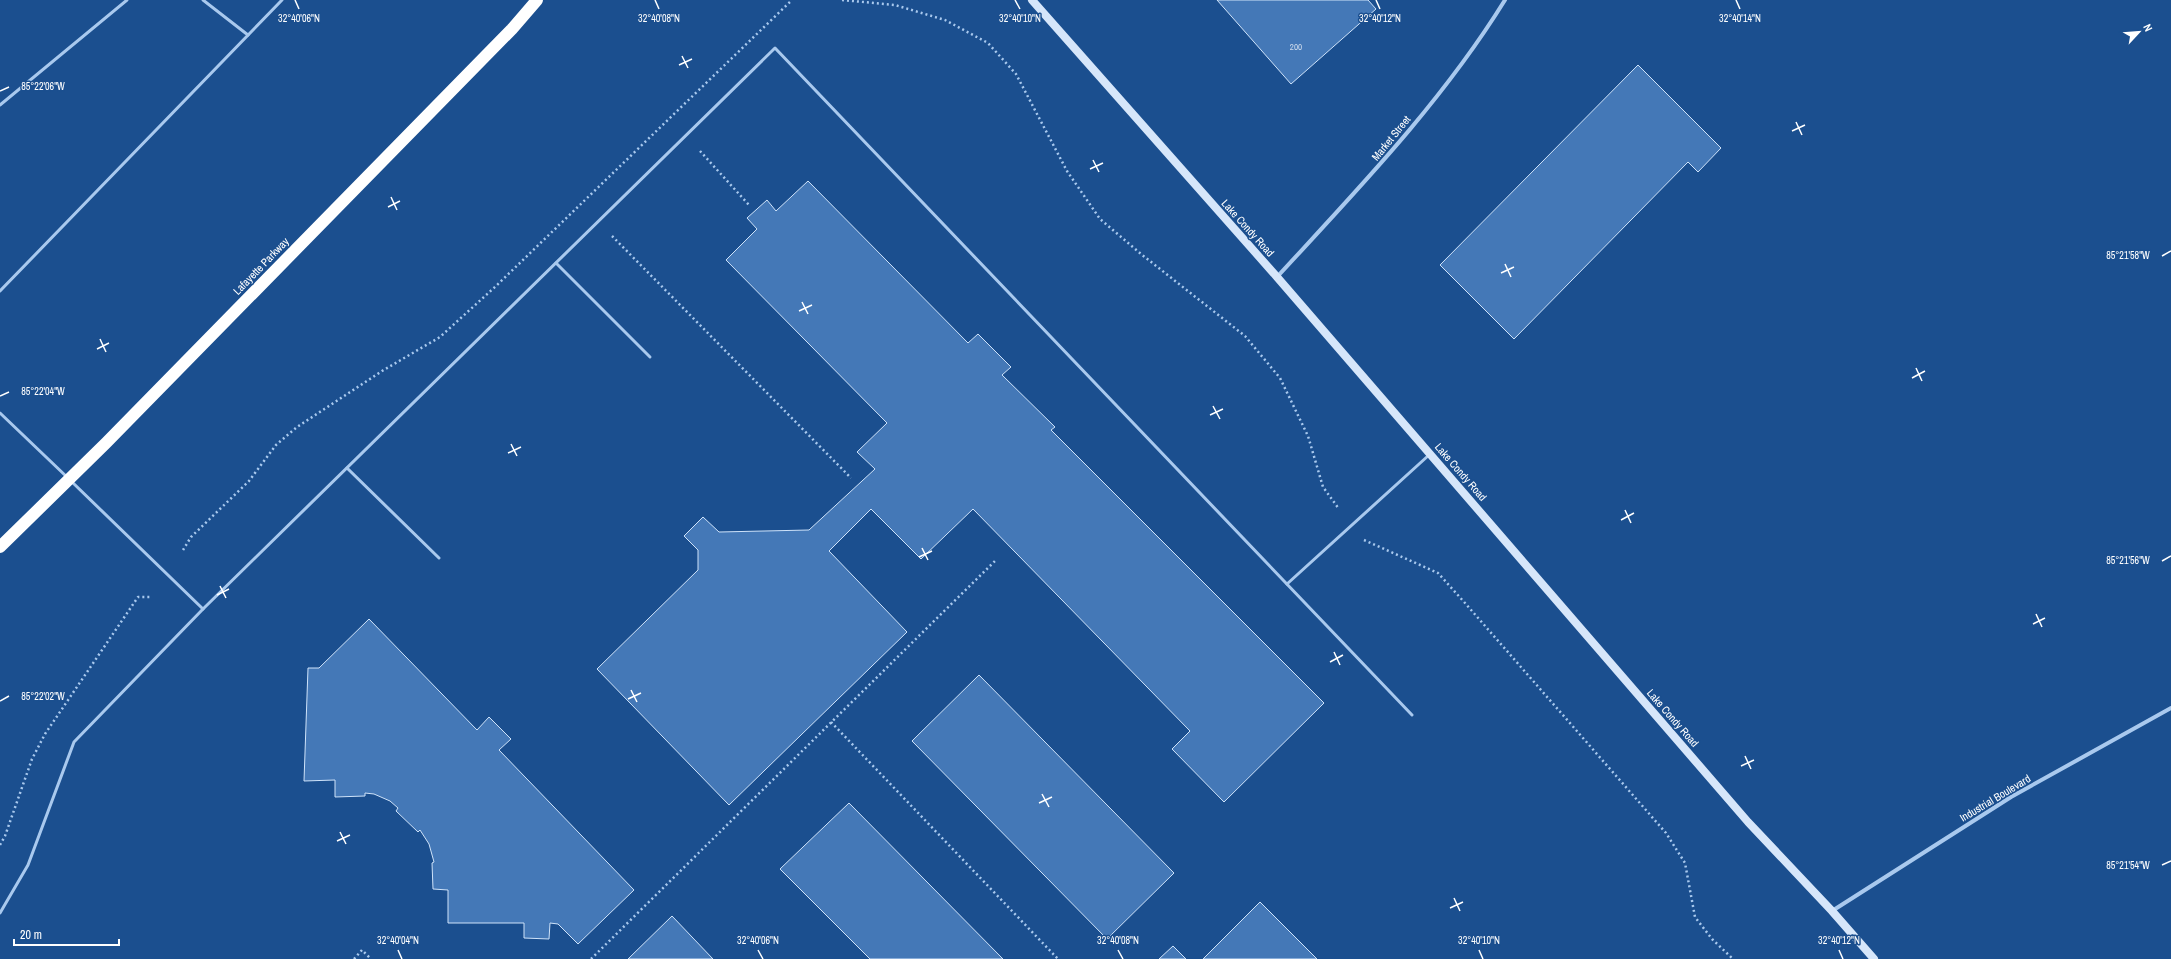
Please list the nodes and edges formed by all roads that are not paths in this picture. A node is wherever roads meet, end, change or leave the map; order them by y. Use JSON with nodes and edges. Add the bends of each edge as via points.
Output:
{"nodes":[{"id":1,"x":127,"y":0,"type":"edge"},
{"id":2,"x":202,"y":0,"type":"edge"},
{"id":3,"x":282,"y":0,"type":"edge"},
{"id":4,"x":537,"y":0,"type":"edge"},
{"id":5,"x":1032,"y":0,"type":"edge"},
{"id":6,"x":1505,"y":0,"type":"edge"},
{"id":7,"x":248,"y":35,"type":"junction"},
{"id":8,"x":0,"y":105,"type":"edge"},
{"id":9,"x":556,"y":263,"type":"junction"},
{"id":10,"x":1277,"y":277,"type":"junction"},
{"id":11,"x":0,"y":291,"type":"edge"},
{"id":12,"x":650,"y":357,"type":"dead end"},
{"id":13,"x":0,"y":413,"type":"edge"},
{"id":14,"x":1430,"y":454,"type":"junction"},
{"id":15,"x":347,"y":468,"type":"junction"},
{"id":16,"x":69,"y":480,"type":"junction"},
{"id":17,"x":0,"y":547,"type":"edge"},
{"id":18,"x":439,"y":558,"type":"dead end"},
{"id":19,"x":1287,"y":584,"type":"junction"},
{"id":20,"x":203,"y":609,"type":"junction"},
{"id":21,"x":2171,"y":708,"type":"edge"},
{"id":22,"x":1412,"y":715,"type":"dead end"},
{"id":23,"x":1832,"y":911,"type":"junction"},
{"id":24,"x":0,"y":913,"type":"edge"},
{"id":25,"x":1874,"y":959,"type":"edge"}],
"edges":[{"from":1,"to":8,"type":"lane"},
{"from":2,"to":7,"type":"lane"},
{"from":3,"to":7,"type":"lane"},
{"from":4,"to":16,"type":"highway","name":"Lafayette Parkway","via":[[507,35]]},
{"from":5,"to":10,"type":"street","name":"Lake Condy Road"},
{"from":6,"to":10,"type":"street","name":"Market Street","via":[[1486,30],[1386,160]]},
{"from":7,"to":11,"type":"lane"},
{"from":9,"to":12,"type":"lane"},
{"from":9,"to":15,"type":"lane"},
{"from":9,"to":19,"type":"lane","via":[[775,48]]},
{"from":10,"to":14,"type":"street","name":"Lake Condy Road"},
{"from":13,"to":16,"type":"lane"},
{"from":14,"to":19,"type":"lane"},
{"from":14,"to":23,"type":"street","name":"Lake Condy Road","via":[[1748,822]]},
{"from":15,"to":18,"type":"lane"},
{"from":15,"to":20,"type":"lane"},
{"from":16,"to":17,"type":"highway","name":"Lafayette Parkway"},
{"from":16,"to":20,"type":"lane"},
{"from":19,"to":22,"type":"lane"},
{"from":20,"to":24,"type":"lane","via":[[74,742],[28,865]]},
{"from":21,"to":23,"type":"street","name":"Industrial Boulevard","via":[[2011,797]]},
{"from":23,"to":25,"type":"street","name":"Lake Condy Road"}]}
